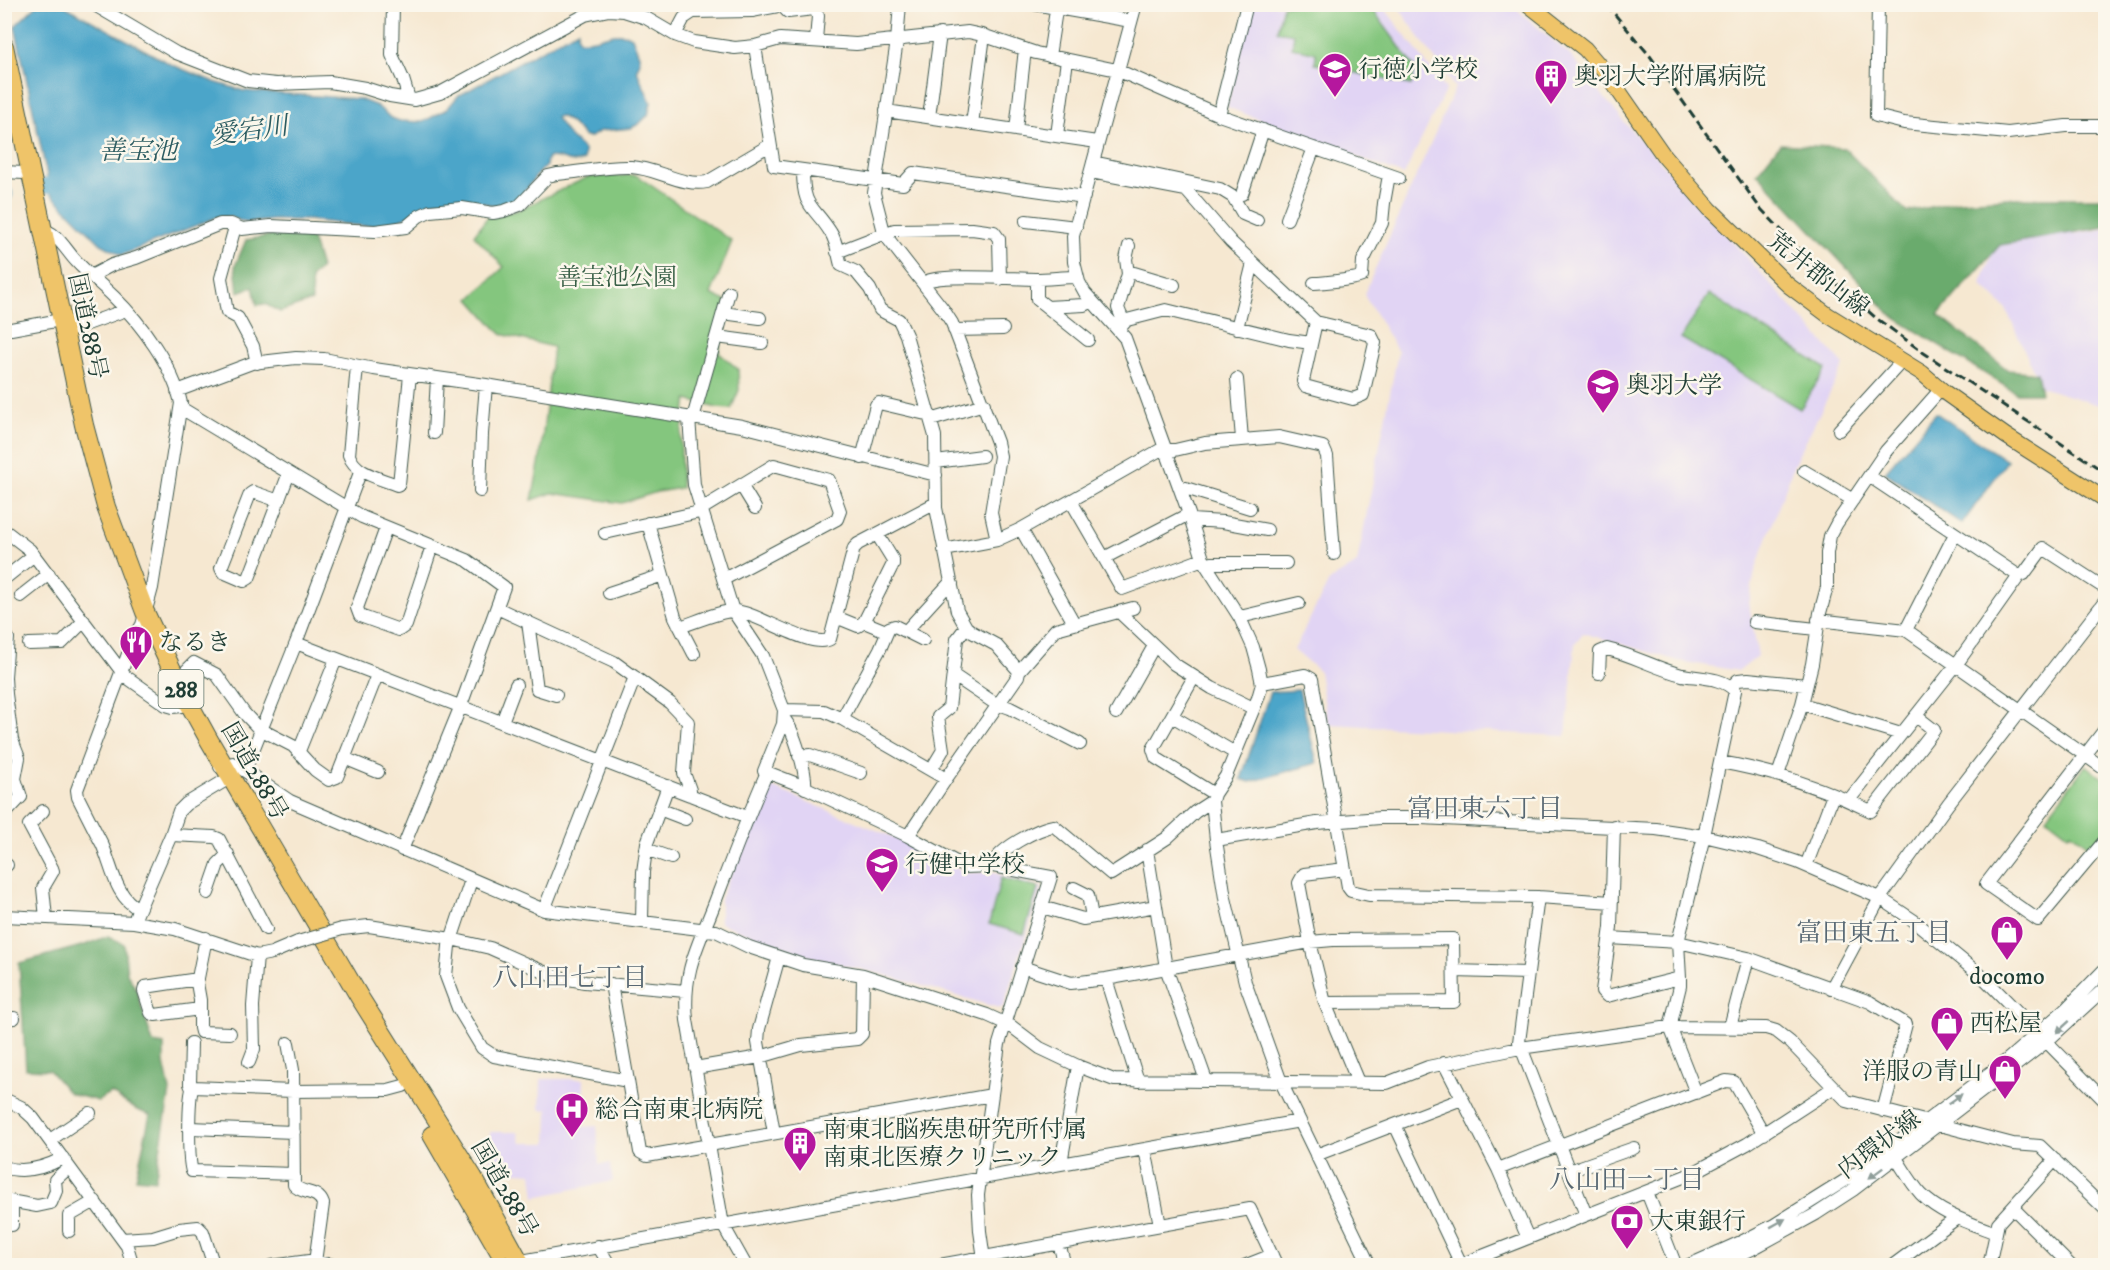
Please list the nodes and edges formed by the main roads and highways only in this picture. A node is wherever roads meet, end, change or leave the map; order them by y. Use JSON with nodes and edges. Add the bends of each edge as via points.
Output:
{"nodes":[{"id":1,"x":1528,"y":4,"type":"edge"},
{"id":2,"x":4,"y":46,"type":"edge"},
{"id":3,"x":4,"y":89,"type":"edge"},
{"id":4,"x":39,"y":229,"type":"junction"},
{"id":5,"x":2106,"y":500,"type":"edge"},
{"id":6,"x":144,"y":619,"type":"junction"},
{"id":7,"x":228,"y":772,"type":"junction"},
{"id":8,"x":509,"y":1264,"type":"edge"}],
"edges":[{"from":1,"to":5,"type":"main road","name":"荒井郡山線","via":[[1599,64],[1664,156],[1710,209],[1788,285]]},
{"from":2,"to":4,"type":"highway","name":"国道288号","number":"288"},
{"from":3,"to":4,"type":"highway","name":"国道288号","number":"288"},
{"from":4,"to":6,"type":"highway","name":"国道288号","number":"288","via":[[75,416],[96,500]]},
{"from":6,"to":7,"type":"highway","name":"国道288号","number":"288"},
{"from":6,"to":7,"type":"highway","name":"国道288号","number":"288","via":[[164,673],[182,706]]},
{"from":7,"to":8,"type":"highway","name":"国道288号","number":"288","via":[[403,1086]]},
{"from":7,"to":8,"type":"highway","name":"国道288号","number":"288","via":[[360,998],[473,1177]]}]}
